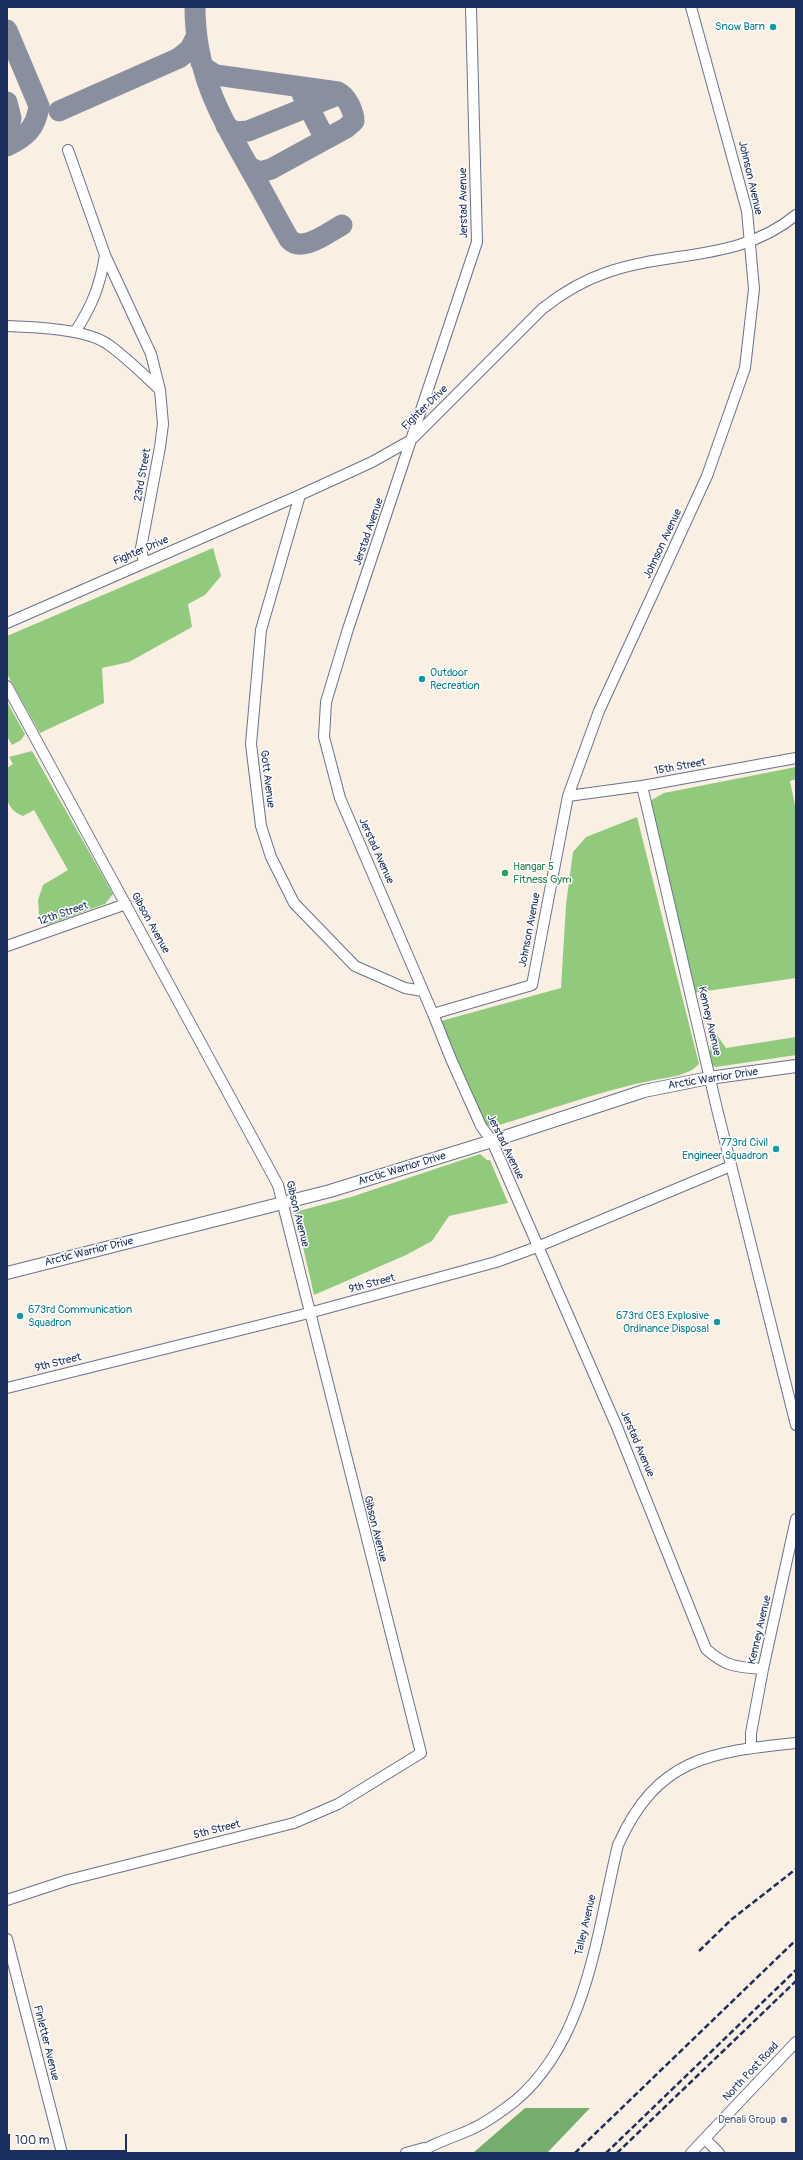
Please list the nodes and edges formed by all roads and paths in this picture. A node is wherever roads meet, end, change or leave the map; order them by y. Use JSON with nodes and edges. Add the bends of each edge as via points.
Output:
{"nodes":[{"id":1,"x":471,"y":7,"type":"edge"},
{"id":2,"x":691,"y":7,"type":"edge"},
{"id":3,"x":68,"y":150,"type":"dead end"},
{"id":4,"x":796,"y":215,"type":"edge"},
{"id":5,"x":749,"y":241,"type":"junction"},
{"id":6,"x":105,"y":255,"type":"junction"},
{"id":7,"x":7,"y":326,"type":"edge"},
{"id":8,"x":75,"y":332,"type":"junction"},
{"id":9,"x":160,"y":390,"type":"junction"},
{"id":10,"x":411,"y":440,"type":"junction"},
{"id":11,"x":300,"y":495,"type":"junction"},
{"id":12,"x":144,"y":563,"type":"junction"},
{"id":13,"x":7,"y":623,"type":"edge"},
{"id":14,"x":7,"y":686,"type":"edge"},
{"id":15,"x":796,"y":758,"type":"edge"},
{"id":16,"x":642,"y":786,"type":"junction"},
{"id":17,"x":568,"y":796,"type":"junction"},
{"id":18,"x":126,"y":904,"type":"junction"},
{"id":19,"x":7,"y":946,"type":"edge"},
{"id":20,"x":423,"y":991,"type":"junction"},
{"id":21,"x":434,"y":1014,"type":"junction"},
{"id":22,"x":796,"y":1066,"type":"edge"},
{"id":23,"x":710,"y":1078,"type":"junction"},
{"id":24,"x":492,"y":1141,"type":"junction"},
{"id":25,"x":731,"y":1166,"type":"junction"},
{"id":26,"x":281,"y":1203,"type":"junction"},
{"id":27,"x":537,"y":1247,"type":"junction"},
{"id":28,"x":7,"y":1273,"type":"edge"},
{"id":29,"x":309,"y":1313,"type":"junction"},
{"id":30,"x":7,"y":1388,"type":"edge"},
{"id":31,"x":796,"y":1425,"type":"edge"},
{"id":32,"x":796,"y":1519,"type":"edge"},
{"id":33,"x":763,"y":1669,"type":"junction"},
{"id":34,"x":796,"y":1743,"type":"edge"},
{"id":35,"x":751,"y":1747,"type":"junction"},
{"id":36,"x":420,"y":1753,"type":"joint"},
{"id":37,"x":7,"y":1900,"type":"edge"},
{"id":38,"x":7,"y":1939,"type":"edge"},
{"id":39,"x":796,"y":2042,"type":"edge"},
{"id":40,"x":704,"y":2139,"type":"junction"},
{"id":41,"x":423,"y":2150,"type":"edge"},
{"id":42,"x":62,"y":2153,"type":"edge"},
{"id":43,"x":406,"y":2153,"type":"edge"},
{"id":44,"x":691,"y":2153,"type":"edge"},
{"id":45,"x":718,"y":2153,"type":"edge"}],
"edges":[{"from":1,"to":10,"type":"street","name":"Jerstad Avenue","via":[[477,242]]},
{"from":2,"to":5,"type":"street","name":"Johnson Avenue","via":[[748,211]]},
{"from":3,"to":6,"type":"street","name":"23rd Street"},
{"from":4,"to":5,"type":"street","name":"Fighter Drive"},
{"from":5,"to":10,"type":"street","name":"Fighter Drive","via":[[708,254],[639,264],[609,272],[560,295],[542,309]]},
{"from":5,"to":17,"type":"street","name":"Johnson Avenue","via":[[754,289],[745,368],[707,476],[598,711]]},
{"from":6,"to":8,"type":"street","name":"23rd Street","via":[[101,280],[94,299]]},
{"from":6,"to":9,"type":"street","name":"23rd Street","via":[[151,354]]},
{"from":7,"to":8,"type":"street"},
{"from":8,"to":9,"type":"street","via":[[94,336],[109,344]]},
{"from":9,"to":12,"type":"street","name":"23rd Street","via":[[163,424],[142,548]]},
{"from":10,"to":11,"type":"street","name":"Fighter Drive","via":[[372,462]]},
{"from":10,"to":20,"type":"street","name":"Jerstad Avenue","via":[[326,702],[324,737],[340,798]]},
{"from":11,"to":12,"type":"street","name":"Fighter Drive"},
{"from":11,"to":20,"type":"street","name":"Gott Avenue","via":[[261,630],[251,744],[261,826],[271,857],[294,903],[354,966],[405,988]]},
{"from":12,"to":13,"type":"street","name":"Fighter Drive"},
{"from":14,"to":18,"type":"street","name":"Gibson Avenue"},
{"from":15,"to":16,"type":"street","name":"15th Street"},
{"from":16,"to":17,"type":"street","name":"15th Street"},
{"from":16,"to":23,"type":"street","name":"Kenney Avenue"},
{"from":17,"to":21,"type":"street","name":"Johnson Avenue","via":[[532,985]]},
{"from":18,"to":19,"type":"street","name":"12th Street"},
{"from":18,"to":26,"type":"street","name":"Gibson Avenue","via":[[270,1167],[278,1185]]},
{"from":20,"to":21,"type":"street","name":"Jerstad Avenue"},
{"from":21,"to":24,"type":"street","name":"Jerstad Avenue","via":[[481,1126]]},
{"from":22,"to":23,"type":"main road","name":"Arctic Warrior Drive"},
{"from":23,"to":24,"type":"main road","name":"Arctic Warrior Drive","via":[[644,1091]]},
{"from":23,"to":25,"type":"street","name":"Kenney Avenue"},
{"from":24,"to":26,"type":"main road","name":"Arctic Warrior Drive","via":[[330,1191]]},
{"from":24,"to":27,"type":"street","name":"Jerstad Avenue"},
{"from":25,"to":27,"type":"street","name":"9th Street"},
{"from":25,"to":31,"type":"street","name":"Kenney Avenue"},
{"from":26,"to":28,"type":"main road","name":"Arctic Warrior Drive"},
{"from":26,"to":29,"type":"street","name":"Gibson Avenue"},
{"from":27,"to":29,"type":"street","name":"9th Street","via":[[470,1269]]},
{"from":27,"to":33,"type":"street","name":"Jerstad Avenue","via":[[617,1427],[706,1649],[718,1660],[731,1666]]},
{"from":29,"to":30,"type":"street","name":"9th Street"},
{"from":29,"to":36,"type":"street","name":"Gibson Avenue"},
{"from":32,"to":33,"type":"street","name":"Kenney Avenue"},
{"from":33,"to":35,"type":"street","name":"Kenney Avenue","via":[[751,1732]]},
{"from":34,"to":35,"type":"street","name":"Talley Avenue"},
{"from":35,"to":41,"type":"street","name":"Talley Avenue","via":[[688,1764],[673,1772],[647,1796],[627,1825],[618,1845],[581,1997],[558,2050],[533,2084],[492,2118]]},
{"from":36,"to":37,"type":"street","name":"5th Street","via":[[338,1804],[294,1823],[68,1880]]},
{"from":38,"to":42,"type":"street","name":"Finletter Avenue"},
{"from":39,"to":40,"type":"street","name":"North Post Road"},
{"from":40,"to":44,"type":"street","name":"North Post Road"},
{"from":40,"to":45,"type":"street"},
{"from":41,"to":43,"type":"street","name":"Talley Avenue"}]}
